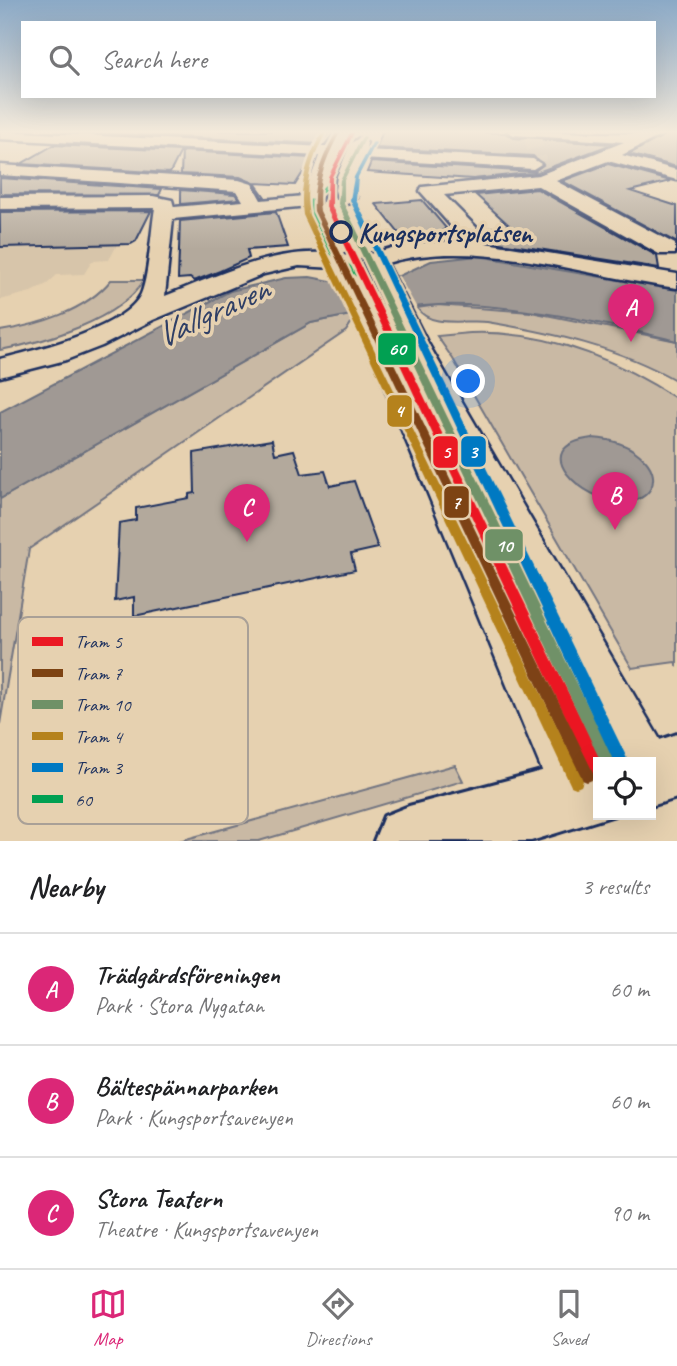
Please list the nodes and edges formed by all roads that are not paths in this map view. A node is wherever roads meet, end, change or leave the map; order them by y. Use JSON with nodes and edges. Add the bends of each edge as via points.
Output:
{"nodes":[{"id":1,"x":4,"y":170,"type":"edge"},
{"id":2,"x":36,"y":170,"type":"edge"},
{"id":3,"x":323,"y":170,"type":"edge"},
{"id":4,"x":348,"y":170,"type":"edge"},
{"id":5,"x":534,"y":170,"type":"edge"},
{"id":6,"x":542,"y":170,"type":"tunnel mouth"},
{"id":7,"x":659,"y":170,"type":"edge"},
{"id":8,"x":33,"y":172,"type":"junction"},
{"id":9,"x":677,"y":175,"type":"edge"},
{"id":10,"x":0,"y":192,"type":"edge"},
{"id":11,"x":347,"y":198,"type":"dead end"},
{"id":12,"x":0,"y":203,"type":"edge"},
{"id":13,"x":255,"y":206,"type":"junction"},
{"id":14,"x":165,"y":214,"type":"junction"},
{"id":15,"x":469,"y":247,"type":"junction"},
{"id":16,"x":672,"y":249,"type":"edge"},
{"id":17,"x":157,"y":280,"type":"junction"},
{"id":18,"x":675,"y":281,"type":"edge"},
{"id":19,"x":205,"y":288,"type":"junction"},
{"id":20,"x":136,"y":317,"type":"junction"},
{"id":21,"x":389,"y":326,"type":"junction"},
{"id":22,"x":0,"y":368,"type":"edge"},
{"id":23,"x":639,"y":757,"type":"edge"},
{"id":24,"x":677,"y":766,"type":"edge"},
{"id":25,"x":656,"y":772,"type":"edge"},
{"id":26,"x":589,"y":792,"type":"edge"},
{"id":27,"x":409,"y":841,"type":"edge"}],
"edges":[{"from":1,"to":8,"type":"street"},
{"from":2,"to":8,"type":"street"},
{"from":3,"to":13,"type":"street","via":[[312,201]]},
{"from":4,"to":11,"type":"street","via":[[343,178]]},
{"from":5,"to":15,"type":"street","via":[[429,191],[470,234]]},
{"from":6,"to":16,"type":"street"},
{"from":7,"to":9,"type":"street"},
{"from":8,"to":10,"type":"street"},
{"from":8,"to":13,"type":"street","via":[[239,186]]},
{"from":12,"to":14,"type":"street","via":[[153,202],[165,204]]},
{"from":13,"to":14,"type":"street"},
{"from":14,"to":17,"type":"street"},
{"from":15,"to":18,"type":"street"},
{"from":15,"to":21,"type":"street","via":[[398,252],[378,269]]},
{"from":16,"to":18,"type":"street"},
{"from":17,"to":19,"type":"street","via":[[170,288]]},
{"from":17,"to":20,"type":"street","via":[[152,299]]},
{"from":19,"to":20,"type":"street"},
{"from":19,"to":21,"type":"street","via":[[278,262],[317,258],[349,271]]},
{"from":20,"to":22,"type":"street","via":[[56,354]]},
{"from":21,"to":23,"type":"street"},
{"from":21,"to":26,"type":"street","via":[[387,356],[544,717]]},
{"from":24,"to":25,"type":"main road"},
{"from":26,"to":27,"type":"main road"}]}
